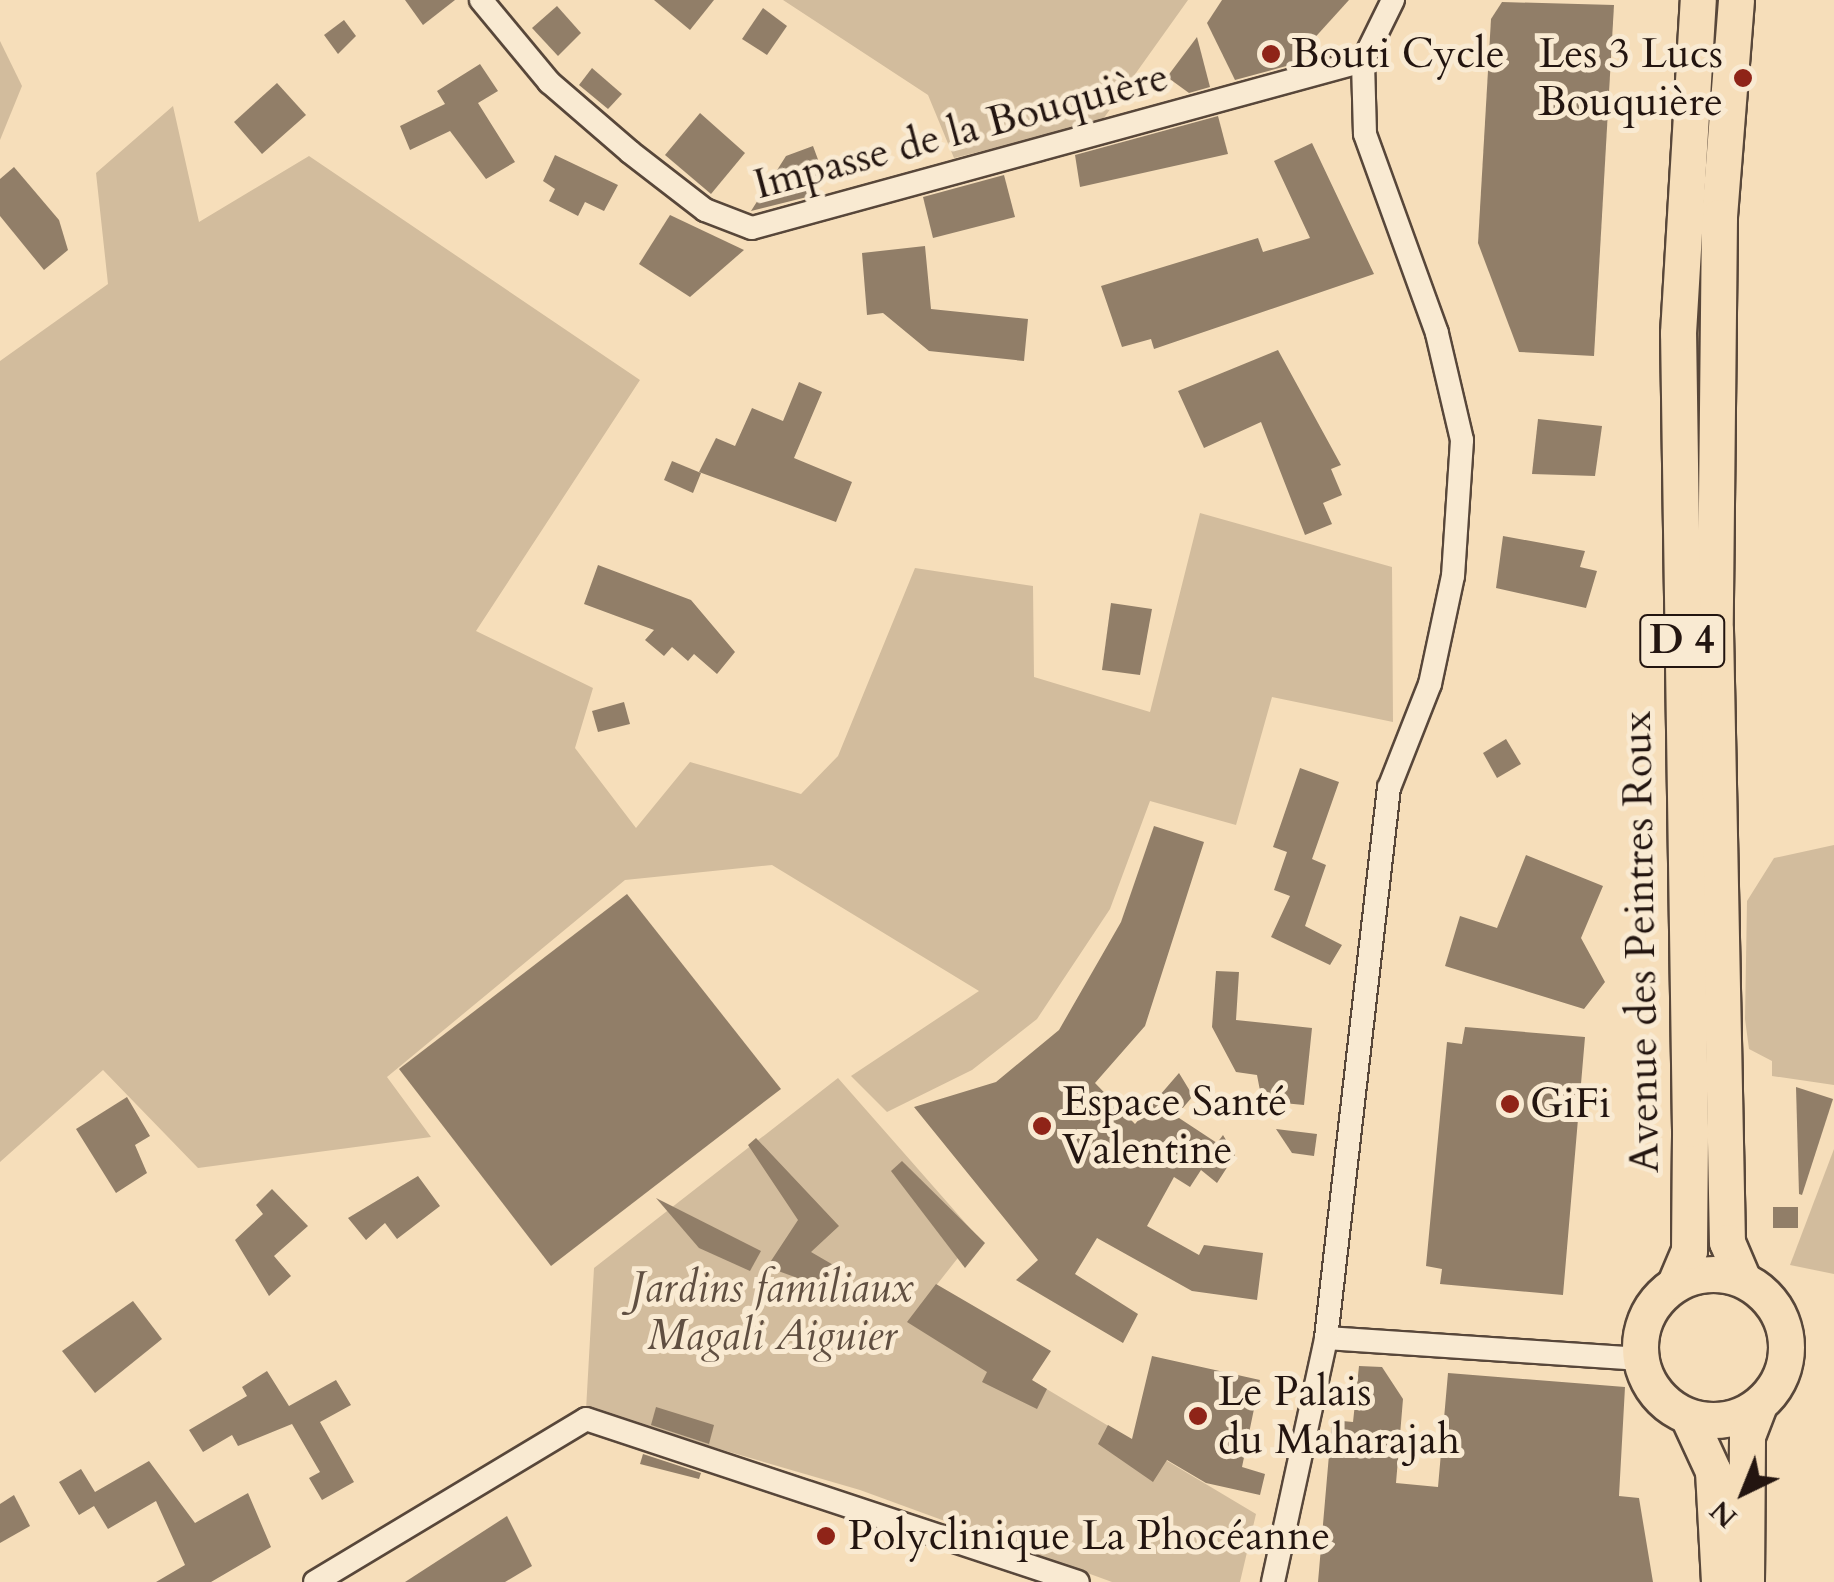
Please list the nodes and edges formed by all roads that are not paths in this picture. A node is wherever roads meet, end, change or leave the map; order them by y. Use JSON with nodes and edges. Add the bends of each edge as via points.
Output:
{"nodes":[{"id":1,"x":482,"y":0,"type":"edge"},
{"id":2,"x":1392,"y":0,"type":"edge"},
{"id":3,"x":1698,"y":0,"type":"edge"},
{"id":4,"x":1736,"y":0,"type":"edge"},
{"id":5,"x":1362,"y":61,"type":"junction"},
{"id":6,"x":1742,"y":1278,"type":"junction"},
{"id":7,"x":1676,"y":1280,"type":"junction"},
{"id":8,"x":1326,"y":1338,"type":"junction"},
{"id":9,"x":1641,"y":1359,"type":"junction"},
{"id":10,"x":1759,"y":1405,"type":"junction"},
{"id":11,"x":1689,"y":1419,"type":"junction"},
{"id":12,"x":314,"y":1582,"type":"edge"},
{"id":13,"x":1078,"y":1582,"type":"edge"},
{"id":14,"x":1273,"y":1582,"type":"edge"},
{"id":15,"x":1719,"y":1582,"type":"edge"},
{"id":16,"x":1746,"y":1582,"type":"edge"}],
"edges":[{"from":1,"to":5,"type":"street","name":"Impasse de la Bouquière","via":[[549,82],[630,152],[704,210],[752,228]]},
{"from":2,"to":5,"type":"street"},
{"from":3,"to":7,"type":"main road","name":"Avenue des Peintres Roux","number":"D 4","via":[[1678,333],[1690,1148],[1689,1250]]},
{"from":4,"to":6,"type":"main road","name":"Avenue des Peintres Roux","number":"D 4","via":[[1719,218],[1715,630],[1727,1242]]},
{"from":5,"to":8,"type":"street","via":[[1375,172],[1437,332],[1462,440],[1454,576],[1430,684],[1389,788]]},
{"from":6,"to":7,"type":"main road"},
{"from":6,"to":10,"type":"main road","via":[[1778,1317],[1787,1348]]},
{"from":7,"to":9,"type":"main road","via":[[1654,1301]]},
{"from":8,"to":9,"type":"street"},
{"from":8,"to":14,"type":"street"},
{"from":9,"to":11,"type":"main road","via":[[1666,1405]]},
{"from":10,"to":11,"type":"main road"},
{"from":10,"to":16,"type":"main road","via":[[1747,1436]]},
{"from":11,"to":15,"type":"main road","via":[[1713,1471]]},
{"from":12,"to":13,"type":"street","via":[[586,1420]]}]}
